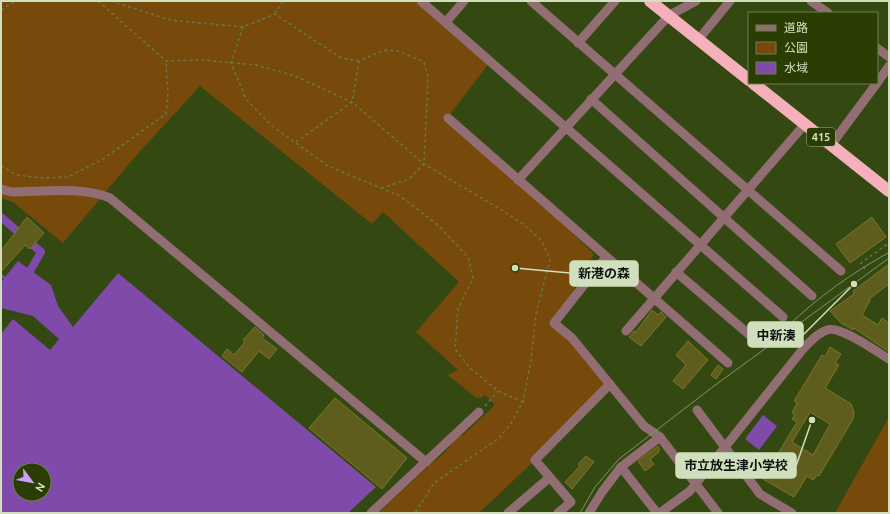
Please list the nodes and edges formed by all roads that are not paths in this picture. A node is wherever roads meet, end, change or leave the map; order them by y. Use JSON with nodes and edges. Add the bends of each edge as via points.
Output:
{"nodes":[{"id":1,"x":422,"y":1,"type":"edge"},
{"id":2,"x":464,"y":1,"type":"edge"},
{"id":3,"x":531,"y":1,"type":"edge"},
{"id":4,"x":615,"y":1,"type":"edge"},
{"id":5,"x":650,"y":1,"type":"edge"},
{"id":6,"x":696,"y":1,"type":"edge"},
{"id":7,"x":730,"y":1,"type":"edge"},
{"id":8,"x":811,"y":1,"type":"edge"},
{"id":9,"x":827,"y":12,"type":"edge"},
{"id":10,"x":668,"y":16,"type":"junction"},
{"id":11,"x":446,"y":22,"type":"junction"},
{"id":12,"x":698,"y":40,"type":"junction"},
{"id":13,"x":578,"y":43,"type":"junction"},
{"id":14,"x":878,"y":49,"type":"edge"},
{"id":15,"x":889,"y":57,"type":"edge"},
{"id":16,"x":889,"y":66,"type":"edge"},
{"id":17,"x":615,"y":74,"type":"junction"},
{"id":18,"x":748,"y":79,"type":"edge"},
{"id":19,"x":878,"y":82,"type":"edge"},
{"id":20,"x":754,"y":84,"type":"edge"},
{"id":21,"x":876,"y":84,"type":"edge"},
{"id":22,"x":591,"y":99,"type":"junction"},
{"id":23,"x":448,"y":118,"type":"dead end"},
{"id":24,"x":805,"y":124,"type":"junction"},
{"id":25,"x":565,"y":128,"type":"junction"},
{"id":26,"x":831,"y":145,"type":"junction"},
{"id":27,"x":518,"y":180,"type":"junction"},
{"id":28,"x":1,"y":189,"type":"edge"},
{"id":29,"x":748,"y":190,"type":"junction"},
{"id":30,"x":889,"y":191,"type":"edge"},
{"id":31,"x":723,"y":218,"type":"junction"},
{"id":32,"x":699,"y":245,"type":"junction"},
{"id":33,"x":606,"y":257,"type":"junction"},
{"id":34,"x":841,"y":271,"type":"dead end"},
{"id":35,"x":676,"y":272,"type":"junction"},
{"id":36,"x":812,"y":296,"type":"dead end"},
{"id":37,"x":655,"y":298,"type":"junction"},
{"id":38,"x":783,"y":317,"type":"dead end"},
{"id":39,"x":626,"y":331,"type":"dead end"},
{"id":40,"x":759,"y":343,"type":"dead end"},
{"id":41,"x":889,"y":359,"type":"edge"},
{"id":42,"x":728,"y":364,"type":"dead end"},
{"id":43,"x":610,"y":384,"type":"junction"},
{"id":44,"x":697,"y":410,"type":"dead end"},
{"id":45,"x":479,"y":412,"type":"road end"},
{"id":46,"x":660,"y":437,"type":"junction"},
{"id":47,"x":724,"y":447,"type":"junction"},
{"id":48,"x":426,"y":462,"type":"junction"},
{"id":49,"x":621,"y":467,"type":"junction"},
{"id":50,"x":549,"y":478,"type":"junction"},
{"id":51,"x":696,"y":483,"type":"junction"},
{"id":52,"x":371,"y":513,"type":"edge"},
{"id":53,"x":508,"y":513,"type":"edge"},
{"id":54,"x":558,"y":513,"type":"edge"},
{"id":55,"x":589,"y":513,"type":"edge"},
{"id":56,"x":657,"y":513,"type":"edge"},
{"id":57,"x":660,"y":513,"type":"edge"},
{"id":58,"x":718,"y":513,"type":"edge"},
{"id":59,"x":792,"y":513,"type":"edge"}],
"edges":[{"from":1,"to":11,"type":"street"},
{"from":2,"to":11,"type":"street"},
{"from":3,"to":13,"type":"street"},
{"from":4,"to":13,"type":"street"},
{"from":5,"to":10,"type":"highway"},
{"from":6,"to":10,"type":"street"},
{"from":7,"to":12,"type":"street"},
{"from":8,"to":9,"type":"street"},
{"from":10,"to":12,"type":"highway"},
{"from":10,"to":17,"type":"street"},
{"from":11,"to":25,"type":"street"},
{"from":12,"to":18,"type":"highway"},
{"from":13,"to":17,"type":"street"},
{"from":14,"to":15,"type":"street"},
{"from":16,"to":19,"type":"street"},
{"from":17,"to":22,"type":"street"},
{"from":17,"to":29,"type":"street"},
{"from":20,"to":24,"type":"highway","number":"415"},
{"from":21,"to":26,"type":"street"},
{"from":22,"to":25,"type":"street"},
{"from":22,"to":31,"type":"street"},
{"from":23,"to":27,"type":"street"},
{"from":24,"to":26,"type":"highway","number":"415"},
{"from":24,"to":29,"type":"street"},
{"from":25,"to":27,"type":"street"},
{"from":25,"to":32,"type":"street"},
{"from":26,"to":30,"type":"highway","number":"415"},
{"from":27,"to":33,"type":"street"},
{"from":28,"to":48,"type":"street","via":[[10,192],[78,190],[110,198]]},
{"from":29,"to":31,"type":"street"},
{"from":29,"to":34,"type":"street"},
{"from":31,"to":32,"type":"street"},
{"from":31,"to":36,"type":"street"},
{"from":32,"to":35,"type":"street"},
{"from":32,"to":38,"type":"street"},
{"from":33,"to":37,"type":"street"},
{"from":33,"to":43,"type":"street","via":[[554,323],[572,338]]},
{"from":35,"to":37,"type":"street"},
{"from":35,"to":40,"type":"street"},
{"from":37,"to":39,"type":"street"},
{"from":37,"to":42,"type":"street"},
{"from":41,"to":47,"type":"street","via":[[844,332],[829,329],[820,333],[802,349]]},
{"from":43,"to":46,"type":"street","via":[[644,426]]},
{"from":43,"to":50,"type":"street","via":[[535,460]]},
{"from":44,"to":47,"type":"street"},
{"from":45,"to":48,"type":"street"},
{"from":46,"to":49,"type":"street"},
{"from":46,"to":51,"type":"street"},
{"from":47,"to":51,"type":"street"},
{"from":47,"to":59,"type":"street","via":[[760,494]]},
{"from":48,"to":52,"type":"street"},
{"from":49,"to":55,"type":"street"},
{"from":49,"to":56,"type":"street"},
{"from":50,"to":53,"type":"street"},
{"from":50,"to":54,"type":"street","via":[[571,502]]},
{"from":51,"to":57,"type":"street","via":[[690,491]]},
{"from":51,"to":58,"type":"street"}]}
